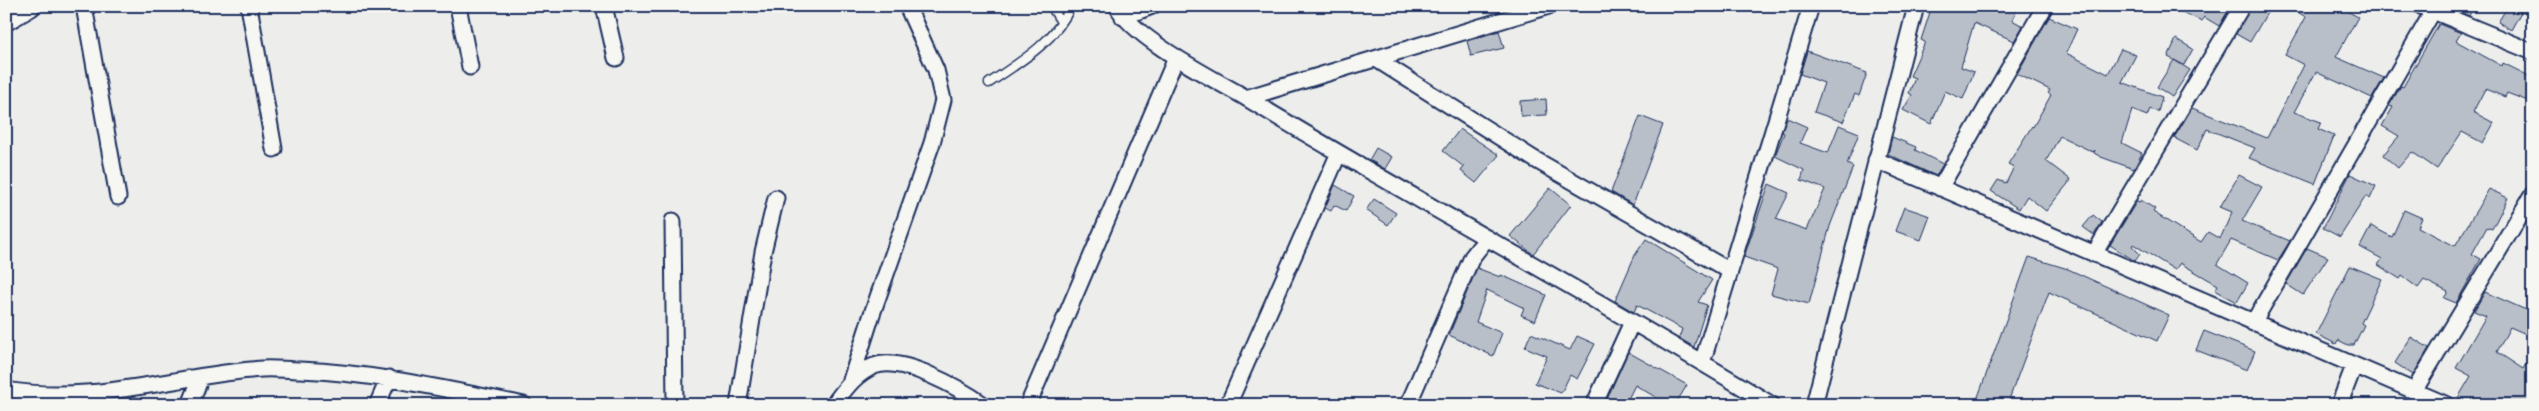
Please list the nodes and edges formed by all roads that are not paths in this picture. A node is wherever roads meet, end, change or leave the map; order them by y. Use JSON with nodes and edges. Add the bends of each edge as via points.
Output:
{"nodes":[{"id":1,"x":30,"y":6,"type":"edge"},
{"id":2,"x":84,"y":6,"type":"edge"},
{"id":3,"x":249,"y":6,"type":"edge"},
{"id":4,"x":458,"y":6,"type":"edge"},
{"id":5,"x":604,"y":6,"type":"edge"},
{"id":6,"x":907,"y":6,"type":"edge"},
{"id":7,"x":1051,"y":6,"type":"edge"},
{"id":8,"x":1071,"y":6,"type":"edge"},
{"id":9,"x":1152,"y":6,"type":"edge"},
{"id":10,"x":1549,"y":6,"type":"edge"},
{"id":11,"x":1811,"y":6,"type":"edge"},
{"id":12,"x":1916,"y":6,"type":"edge"},
{"id":13,"x":2045,"y":6,"type":"edge"},
{"id":14,"x":2242,"y":6,"type":"edge"},
{"id":15,"x":2431,"y":8,"type":"edge"},
{"id":16,"x":1120,"y":12,"type":"edge"},
{"id":17,"x":6,"y":20,"type":"edge"},
{"id":18,"x":1061,"y":22,"type":"junction"},
{"id":19,"x":2533,"y":52,"type":"edge"},
{"id":20,"x":616,"y":58,"type":"dead end"},
{"id":21,"x":1176,"y":58,"type":"junction"},
{"id":22,"x":1376,"y":59,"type":"junction"},
{"id":23,"x":470,"y":67,"type":"dead end"},
{"id":24,"x":989,"y":83,"type":"dead end"},
{"id":25,"x":1246,"y":98,"type":"junction"},
{"id":26,"x":274,"y":149,"type":"dead end"},
{"id":27,"x":1338,"y":155,"type":"junction"},
{"id":28,"x":1876,"y":160,"type":"junction"},
{"id":29,"x":1940,"y":188,"type":"junction"},
{"id":30,"x":2533,"y":194,"type":"edge"},
{"id":31,"x":118,"y":197,"type":"dead end"},
{"id":32,"x":776,"y":198,"type":"dead end"},
{"id":33,"x":673,"y":221,"type":"dead end"},
{"id":34,"x":1487,"y":238,"type":"junction"},
{"id":35,"x":2094,"y":254,"type":"junction"},
{"id":36,"x":1730,"y":271,"type":"junction"},
{"id":37,"x":1632,"y":322,"type":"junction"},
{"id":38,"x":2253,"y":323,"type":"junction"},
{"id":39,"x":1702,"y":363,"type":"junction"},
{"id":40,"x":2354,"y":366,"type":"junction"},
{"id":41,"x":201,"y":377,"type":"junction"},
{"id":42,"x":389,"y":378,"type":"junction"},
{"id":43,"x":851,"y":380,"type":"junction"},
{"id":44,"x":6,"y":390,"type":"edge"},
{"id":45,"x":2414,"y":391,"type":"junction"},
{"id":46,"x":190,"y":405,"type":"edge"},
{"id":47,"x":377,"y":405,"type":"edge"},
{"id":48,"x":524,"y":405,"type":"edge"},
{"id":49,"x":676,"y":405,"type":"edge"},
{"id":50,"x":738,"y":405,"type":"edge"},
{"id":51,"x":833,"y":405,"type":"edge"},
{"id":52,"x":984,"y":405,"type":"edge"},
{"id":53,"x":1028,"y":405,"type":"edge"},
{"id":54,"x":1228,"y":405,"type":"edge"},
{"id":55,"x":1408,"y":405,"type":"edge"},
{"id":56,"x":1594,"y":405,"type":"edge"},
{"id":57,"x":1772,"y":405,"type":"edge"},
{"id":58,"x":1814,"y":405,"type":"edge"},
{"id":59,"x":2339,"y":405,"type":"edge"},
{"id":60,"x":2447,"y":405,"type":"edge"}],
"edges":[{"from":1,"to":17,"type":"street"},
{"from":2,"to":31,"type":"street"},
{"from":3,"to":26,"type":"street"},
{"from":4,"to":23,"type":"street"},
{"from":5,"to":20,"type":"street"},
{"from":6,"to":43,"type":"street","via":[[936,70],[943,100],[932,143]]},
{"from":7,"to":18,"type":"lane"},
{"from":8,"to":18,"type":"lane"},
{"from":9,"to":16,"type":"street"},
{"from":10,"to":22,"type":"street"},
{"from":11,"to":36,"type":"street"},
{"from":12,"to":28,"type":"street"},
{"from":13,"to":29,"type":"street"},
{"from":14,"to":35,"type":"street"},
{"from":15,"to":19,"type":"street"},
{"from":15,"to":38,"type":"street"},
{"from":16,"to":21,"type":"street"},
{"from":18,"to":24,"type":"lane","via":[[1039,48]]},
{"from":21,"to":25,"type":"street"},
{"from":21,"to":53,"type":"street"},
{"from":22,"to":25,"type":"street"},
{"from":22,"to":36,"type":"street","via":[[1534,159]]},
{"from":25,"to":27,"type":"street"},
{"from":27,"to":34,"type":"street"},
{"from":27,"to":54,"type":"street"},
{"from":28,"to":29,"type":"street"},
{"from":28,"to":58,"type":"street"},
{"from":29,"to":35,"type":"street"},
{"from":30,"to":45,"type":"street"},
{"from":32,"to":50,"type":"street","via":[[762,252]]},
{"from":33,"to":49,"type":"street"},
{"from":34,"to":37,"type":"street"},
{"from":34,"to":55,"type":"street","via":[[1472,257]]},
{"from":35,"to":38,"type":"street"},
{"from":36,"to":39,"type":"street"},
{"from":37,"to":39,"type":"street"},
{"from":37,"to":56,"type":"street"},
{"from":38,"to":40,"type":"street"},
{"from":39,"to":57,"type":"street"},
{"from":40,"to":45,"type":"street"},
{"from":40,"to":59,"type":"street"},
{"from":41,"to":42,"type":"street","via":[[263,369]]},
{"from":41,"to":44,"type":"street","via":[[82,393]]},
{"from":41,"to":46,"type":"street"},
{"from":42,"to":47,"type":"street"},
{"from":42,"to":48,"type":"street"},
{"from":43,"to":51,"type":"street"},
{"from":43,"to":52,"type":"street","via":[[876,365],[905,366],[960,388]]},
{"from":45,"to":60,"type":"street"}]}
